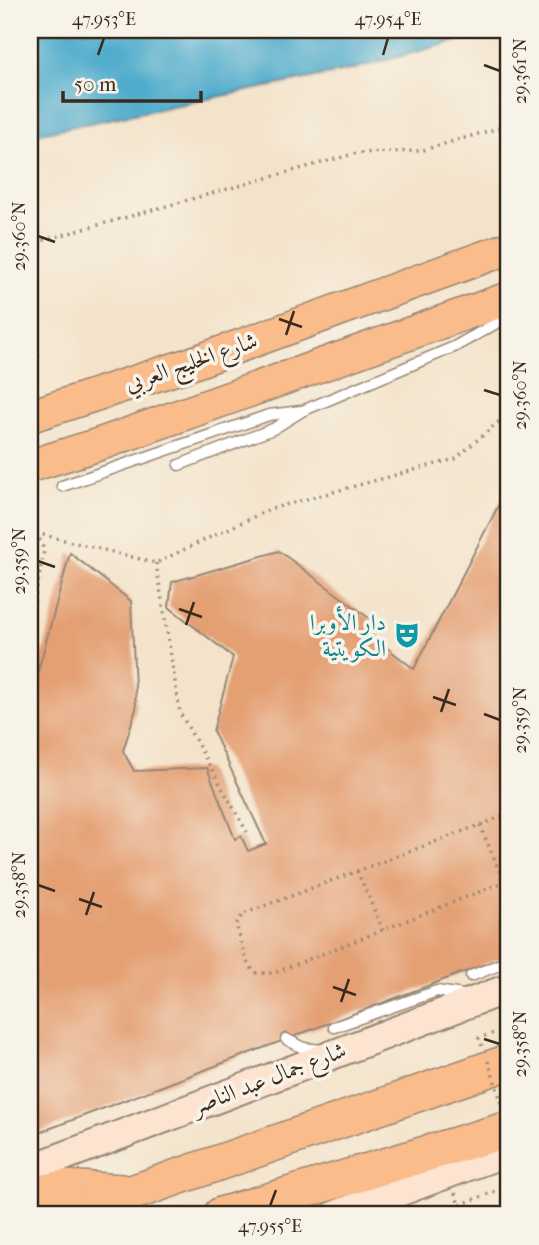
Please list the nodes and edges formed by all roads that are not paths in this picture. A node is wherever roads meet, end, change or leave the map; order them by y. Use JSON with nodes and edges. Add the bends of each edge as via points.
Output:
{"nodes":[{"id":1,"x":509,"y":248,"type":"edge"},
{"id":2,"x":509,"y":298,"type":"edge"},
{"id":3,"x":509,"y":316,"type":"edge"},
{"id":4,"x":302,"y":411,"type":"junction"},
{"id":5,"x":30,"y":416,"type":"edge"},
{"id":6,"x":179,"y":464,"type":"dead end"},
{"id":7,"x":30,"y":466,"type":"edge"},
{"id":8,"x":62,"y":486,"type":"dead end"},
{"id":9,"x":509,"y":961,"type":"edge"},
{"id":10,"x":475,"y":988,"type":"junction"},
{"id":11,"x":509,"y":988,"type":"edge"},
{"id":12,"x":286,"y":1039,"type":"dead end"},
{"id":13,"x":337,"y":1039,"type":"junction"},
{"id":14,"x":498,"y":1061,"type":"edge"},
{"id":15,"x":504,"y":1133,"type":"edge"},
{"id":16,"x":30,"y":1169,"type":"edge"},
{"id":17,"x":132,"y":1194,"type":"junction"},
{"id":18,"x":30,"y":1195,"type":"edge"},
{"id":19,"x":68,"y":1215,"type":"edge"},
{"id":20,"x":221,"y":1215,"type":"edge"},
{"id":21,"x":336,"y":1215,"type":"edge"}],
"edges":[{"from":1,"to":5,"type":"main road","name":"شارع الخليج العربي","via":[[199,361]]},
{"from":2,"to":7,"type":"main road","name":"شارع الخليج العربي"},
{"from":3,"to":4,"type":"lane","via":[[454,347]]},
{"from":4,"to":6,"type":"lane","via":[[273,429]]},
{"from":4,"to":8,"type":"lane","via":[[269,415]]},
{"from":9,"to":10,"type":"lane"},
{"from":10,"to":11,"type":"main road","name":"شارع جمال عبد الناصر"},
{"from":10,"to":13,"type":"main road","name":"شارع جمال عبد الناصر"},
{"from":12,"to":13,"type":"lane","via":[[303,1048]]},
{"from":13,"to":16,"type":"main road","name":"شارع جمال عبد الناصر"},
{"from":14,"to":17,"type":"highway"},
{"from":15,"to":20,"type":"highway"},
{"from":15,"to":21,"type":"main road"},
{"from":17,"to":18,"type":"highway","via":[[80,1188]]},
{"from":17,"to":19,"type":"highway"}]}
